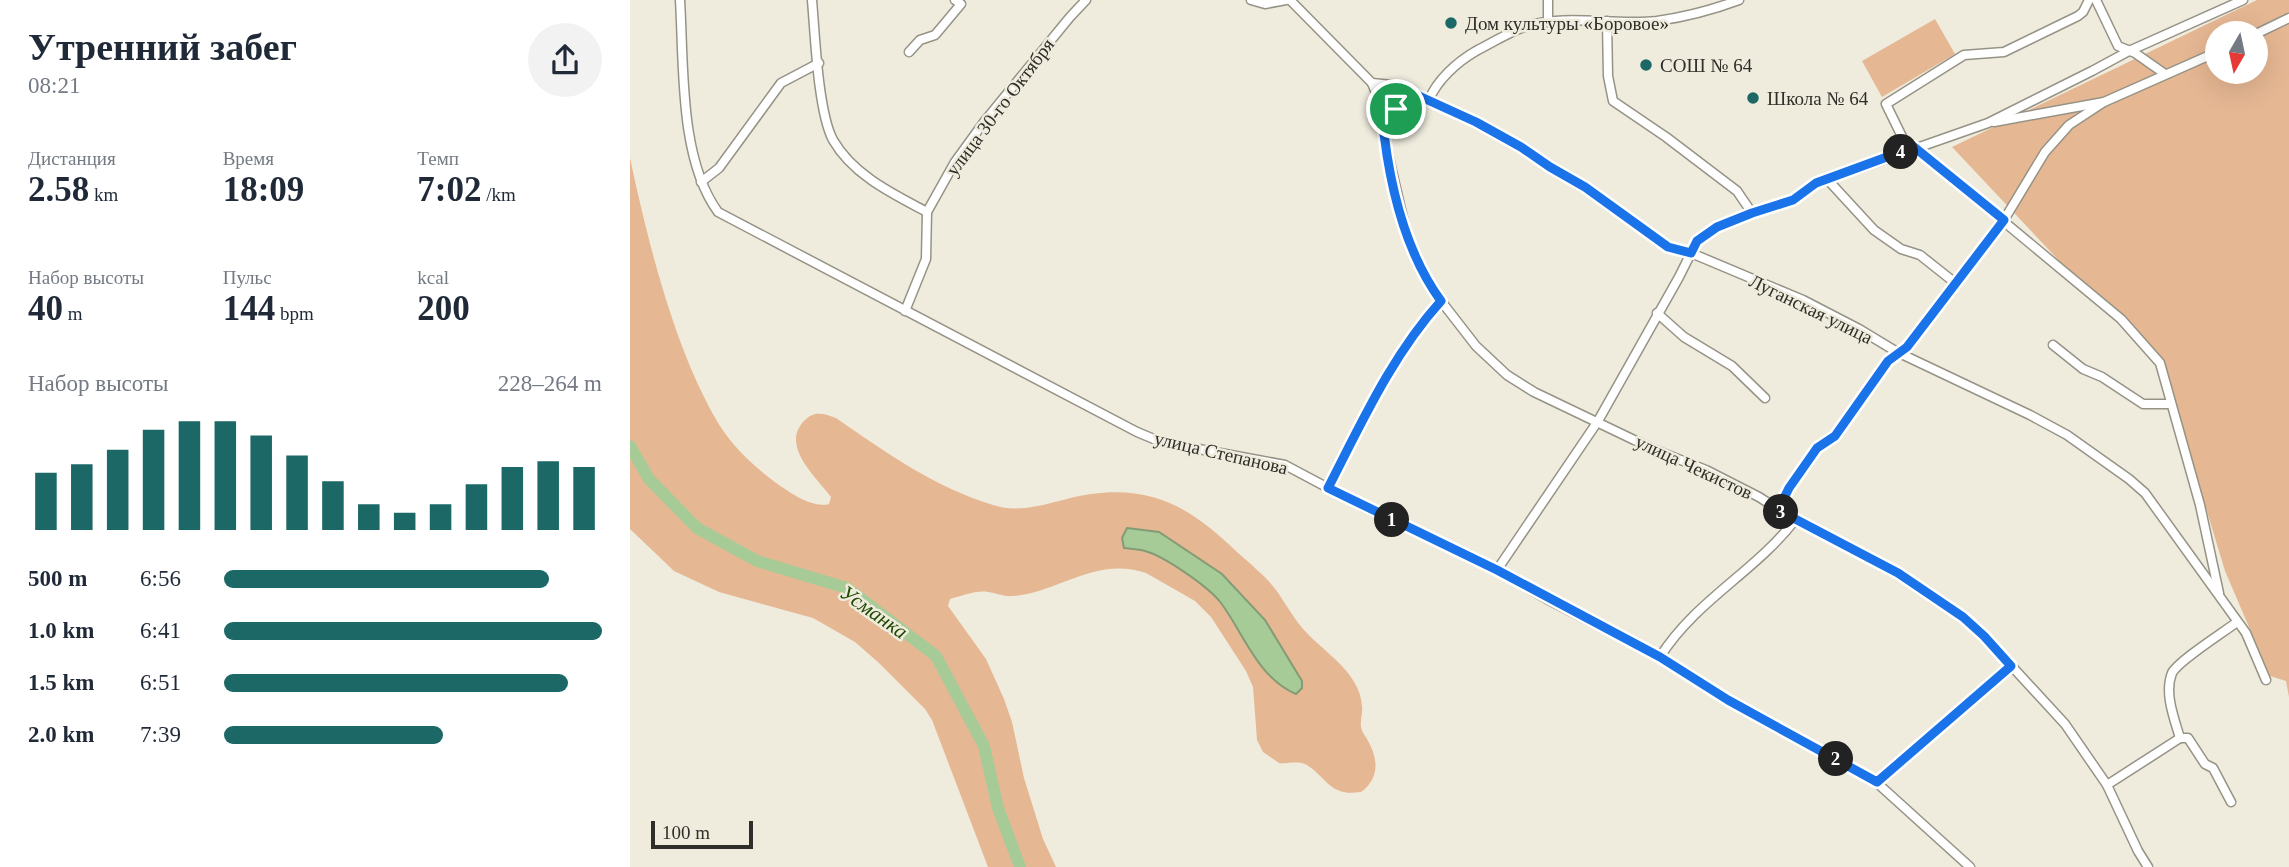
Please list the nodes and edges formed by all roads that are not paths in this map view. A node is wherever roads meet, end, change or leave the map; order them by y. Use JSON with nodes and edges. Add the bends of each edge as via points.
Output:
{"nodes":[{"id":1,"x":680,"y":0,"type":"edge"},
{"id":2,"x":812,"y":0,"type":"edge"},
{"id":3,"x":955,"y":0,"type":"edge"},
{"id":4,"x":1086,"y":0,"type":"edge"},
{"id":5,"x":1251,"y":0,"type":"edge"},
{"id":6,"x":1288,"y":0,"type":"edge"},
{"id":7,"x":1548,"y":0,"type":"edge"},
{"id":8,"x":1739,"y":0,"type":"edge"},
{"id":9,"x":2089,"y":0,"type":"edge"},
{"id":10,"x":2096,"y":0,"type":"edge"},
{"id":11,"x":2243,"y":0,"type":"edge"},
{"id":12,"x":2289,"y":18,"type":"edge"},
{"id":13,"x":1548,"y":22,"type":"junction"},
{"id":14,"x":1607,"y":22,"type":"junction"},
{"id":15,"x":2268,"y":28,"type":"edge"},
{"id":16,"x":2129,"y":51,"type":"junction"},
{"id":17,"x":909,"y":52,"type":"dead end"},
{"id":18,"x":2205,"y":57,"type":"edge"},
{"id":19,"x":818,"y":63,"type":"junction"},
{"id":20,"x":2165,"y":74,"type":"junction"},
{"id":21,"x":1372,"y":83,"type":"junction"},
{"id":22,"x":1408,"y":91,"type":"junction"},
{"id":23,"x":1429,"y":100,"type":"junction"},
{"id":24,"x":2104,"y":102,"type":"junction"},
{"id":25,"x":1382,"y":115,"type":"junction"},
{"id":26,"x":1988,"y":122,"type":"junction"},
{"id":27,"x":1911,"y":148,"type":"junction"},
{"id":28,"x":1827,"y":179,"type":"junction"},
{"id":29,"x":701,"y":182,"type":"junction"},
{"id":30,"x":927,"y":212,"type":"junction"},
{"id":31,"x":1752,"y":213,"type":"junction"},
{"id":32,"x":2004,"y":220,"type":"junction"},
{"id":33,"x":1691,"y":253,"type":"junction"},
{"id":34,"x":1954,"y":282,"type":"junction"},
{"id":35,"x":1441,"y":301,"type":"junction"},
{"id":36,"x":905,"y":312,"type":"junction"},
{"id":37,"x":1657,"y":313,"type":"junction"},
{"id":38,"x":2053,"y":345,"type":"dead end"},
{"id":39,"x":1897,"y":352,"type":"junction"},
{"id":40,"x":1765,"y":398,"type":"dead end"},
{"id":41,"x":2171,"y":404,"type":"junction"},
{"id":42,"x":1598,"y":421,"type":"junction"},
{"id":43,"x":1328,"y":488,"type":"junction"},
{"id":44,"x":1778,"y":510,"type":"junction"},
{"id":45,"x":1795,"y":520,"type":"junction"},
{"id":46,"x":1497,"y":570,"type":"junction"},
{"id":47,"x":2220,"y":600,"type":"junction"},
{"id":48,"x":2237,"y":622,"type":"junction"},
{"id":49,"x":1660,"y":657,"type":"junction"},
{"id":50,"x":2011,"y":666,"type":"junction"},
{"id":51,"x":2266,"y":680,"type":"dead end"},
{"id":52,"x":2180,"y":737,"type":"junction"},
{"id":53,"x":1877,"y":782,"type":"junction"},
{"id":54,"x":2106,"y":785,"type":"junction"},
{"id":55,"x":2231,"y":802,"type":"dead end"},
{"id":56,"x":1970,"y":867,"type":"edge"},
{"id":57,"x":2148,"y":867,"type":"edge"}],
"edges":[{"from":1,"to":29,"type":"street","name":"улица Степанова","via":[[689,138]]},
{"from":2,"to":19,"type":"street"},
{"from":3,"to":17,"type":"street","via":[[961,4],[935,35],[920,40]]},
{"from":4,"to":30,"type":"street","name":"улица 30-го Октября","via":[[984,122]]},
{"from":5,"to":6,"type":"street","via":[[1265,4]]},
{"from":6,"to":21,"type":"street"},
{"from":7,"to":13,"type":"street"},
{"from":8,"to":14,"type":"street","via":[[1654,21]]},
{"from":9,"to":27,"type":"street","via":[[2078,16],[2004,52],[1964,55],[1885,104]]},
{"from":10,"to":16,"type":"street","via":[[2115,42]]},
{"from":11,"to":16,"type":"street"},
{"from":12,"to":15,"type":"street"},
{"from":13,"to":14,"type":"street"},
{"from":13,"to":23,"type":"street","via":[[1508,33],[1466,57],[1434,87]]},
{"from":14,"to":31,"type":"street","via":[[1613,101],[1737,191]]},
{"from":16,"to":20,"type":"street"},
{"from":16,"to":26,"type":"street"},
{"from":18,"to":20,"type":"street"},
{"from":19,"to":29,"type":"street","via":[[780,83],[719,168]]},
{"from":19,"to":30,"type":"street","via":[[833,141],[854,166],[883,188]]},
{"from":20,"to":24,"type":"street"},
{"from":21,"to":22,"type":"street","name":"Луганская улица"},
{"from":21,"to":25,"type":"street","name":"улица Чекистов"},
{"from":22,"to":23,"type":"street","name":"Луганская улица"},
{"from":22,"to":25,"type":"street","via":[[1396,109]]},
{"from":23,"to":33,"type":"street","name":"Луганская улица","via":[[1521,147],[1668,247]]},
{"from":24,"to":26,"type":"street"},
{"from":24,"to":32,"type":"street","via":[[2069,125],[2045,152]]},
{"from":25,"to":35,"type":"street","name":"улица Чекистов","via":[[1407,235]]},
{"from":26,"to":27,"type":"street"},
{"from":27,"to":28,"type":"street"},
{"from":27,"to":32,"type":"street"},
{"from":28,"to":31,"type":"street","via":[[1793,200]]},
{"from":28,"to":34,"type":"street","via":[[1874,230],[1901,249],[1920,255]]},
{"from":29,"to":36,"type":"street","name":"улица Степанова","via":[[718,212]]},
{"from":30,"to":36,"type":"street","via":[[926,259]]},
{"from":31,"to":33,"type":"street","via":[[1717,227],[1697,241]]},
{"from":32,"to":34,"type":"street"},
{"from":32,"to":41,"type":"street","via":[[2121,319],[2160,363]]},
{"from":33,"to":37,"type":"street"},
{"from":33,"to":39,"type":"street","name":"Луганская улица","via":[[1803,300]]},
{"from":34,"to":39,"type":"street","via":[[1907,347]]},
{"from":35,"to":42,"type":"street","name":"улица Чекистов","via":[[1476,346],[1507,375]]},
{"from":35,"to":43,"type":"street","via":[[1380,387]]},
{"from":36,"to":43,"type":"street","name":"улица Степанова","via":[[1161,442],[1285,465]]},
{"from":37,"to":40,"type":"street","via":[[1684,337],[1732,366]]},
{"from":37,"to":42,"type":"street"},
{"from":38,"to":41,"type":"street","via":[[2083,369],[2143,404]]},
{"from":39,"to":44,"type":"street","via":[[1835,436],[1817,448]]},
{"from":39,"to":47,"type":"street","name":"Луганская улица","via":[[2067,435],[2129,479],[2146,493]]},
{"from":41,"to":47,"type":"street","via":[[2203,515]]},
{"from":42,"to":44,"type":"street","name":"улица Чекистов","via":[[1706,470]]},
{"from":42,"to":46,"type":"street"},
{"from":43,"to":46,"type":"street","name":"улица Степанова"},
{"from":44,"to":45,"type":"street","name":"улица Чекистов"},
{"from":45,"to":49,"type":"street","via":[[1781,538],[1692,615]]},
{"from":45,"to":50,"type":"street","name":"улица Чекистов","via":[[1898,573],[1963,617]]},
{"from":46,"to":49,"type":"street","name":"улица Степанова"},
{"from":47,"to":48,"type":"street","name":"Луганская улица"},
{"from":48,"to":51,"type":"street","name":"Луганская улица"},
{"from":48,"to":52,"type":"street","via":[[2172,674],[2170,706]]},
{"from":49,"to":53,"type":"street","name":"улица Степанова"},
{"from":50,"to":53,"type":"street"},
{"from":50,"to":54,"type":"street","name":"улица Чекистов","via":[[2065,724]]},
{"from":52,"to":54,"type":"street"},
{"from":52,"to":55,"type":"street","via":[[2188,738],[2205,764],[2213,768]]},
{"from":53,"to":56,"type":"street","name":"улица Степанова"},
{"from":54,"to":57,"type":"street","name":"улица Чекистов"}]}
